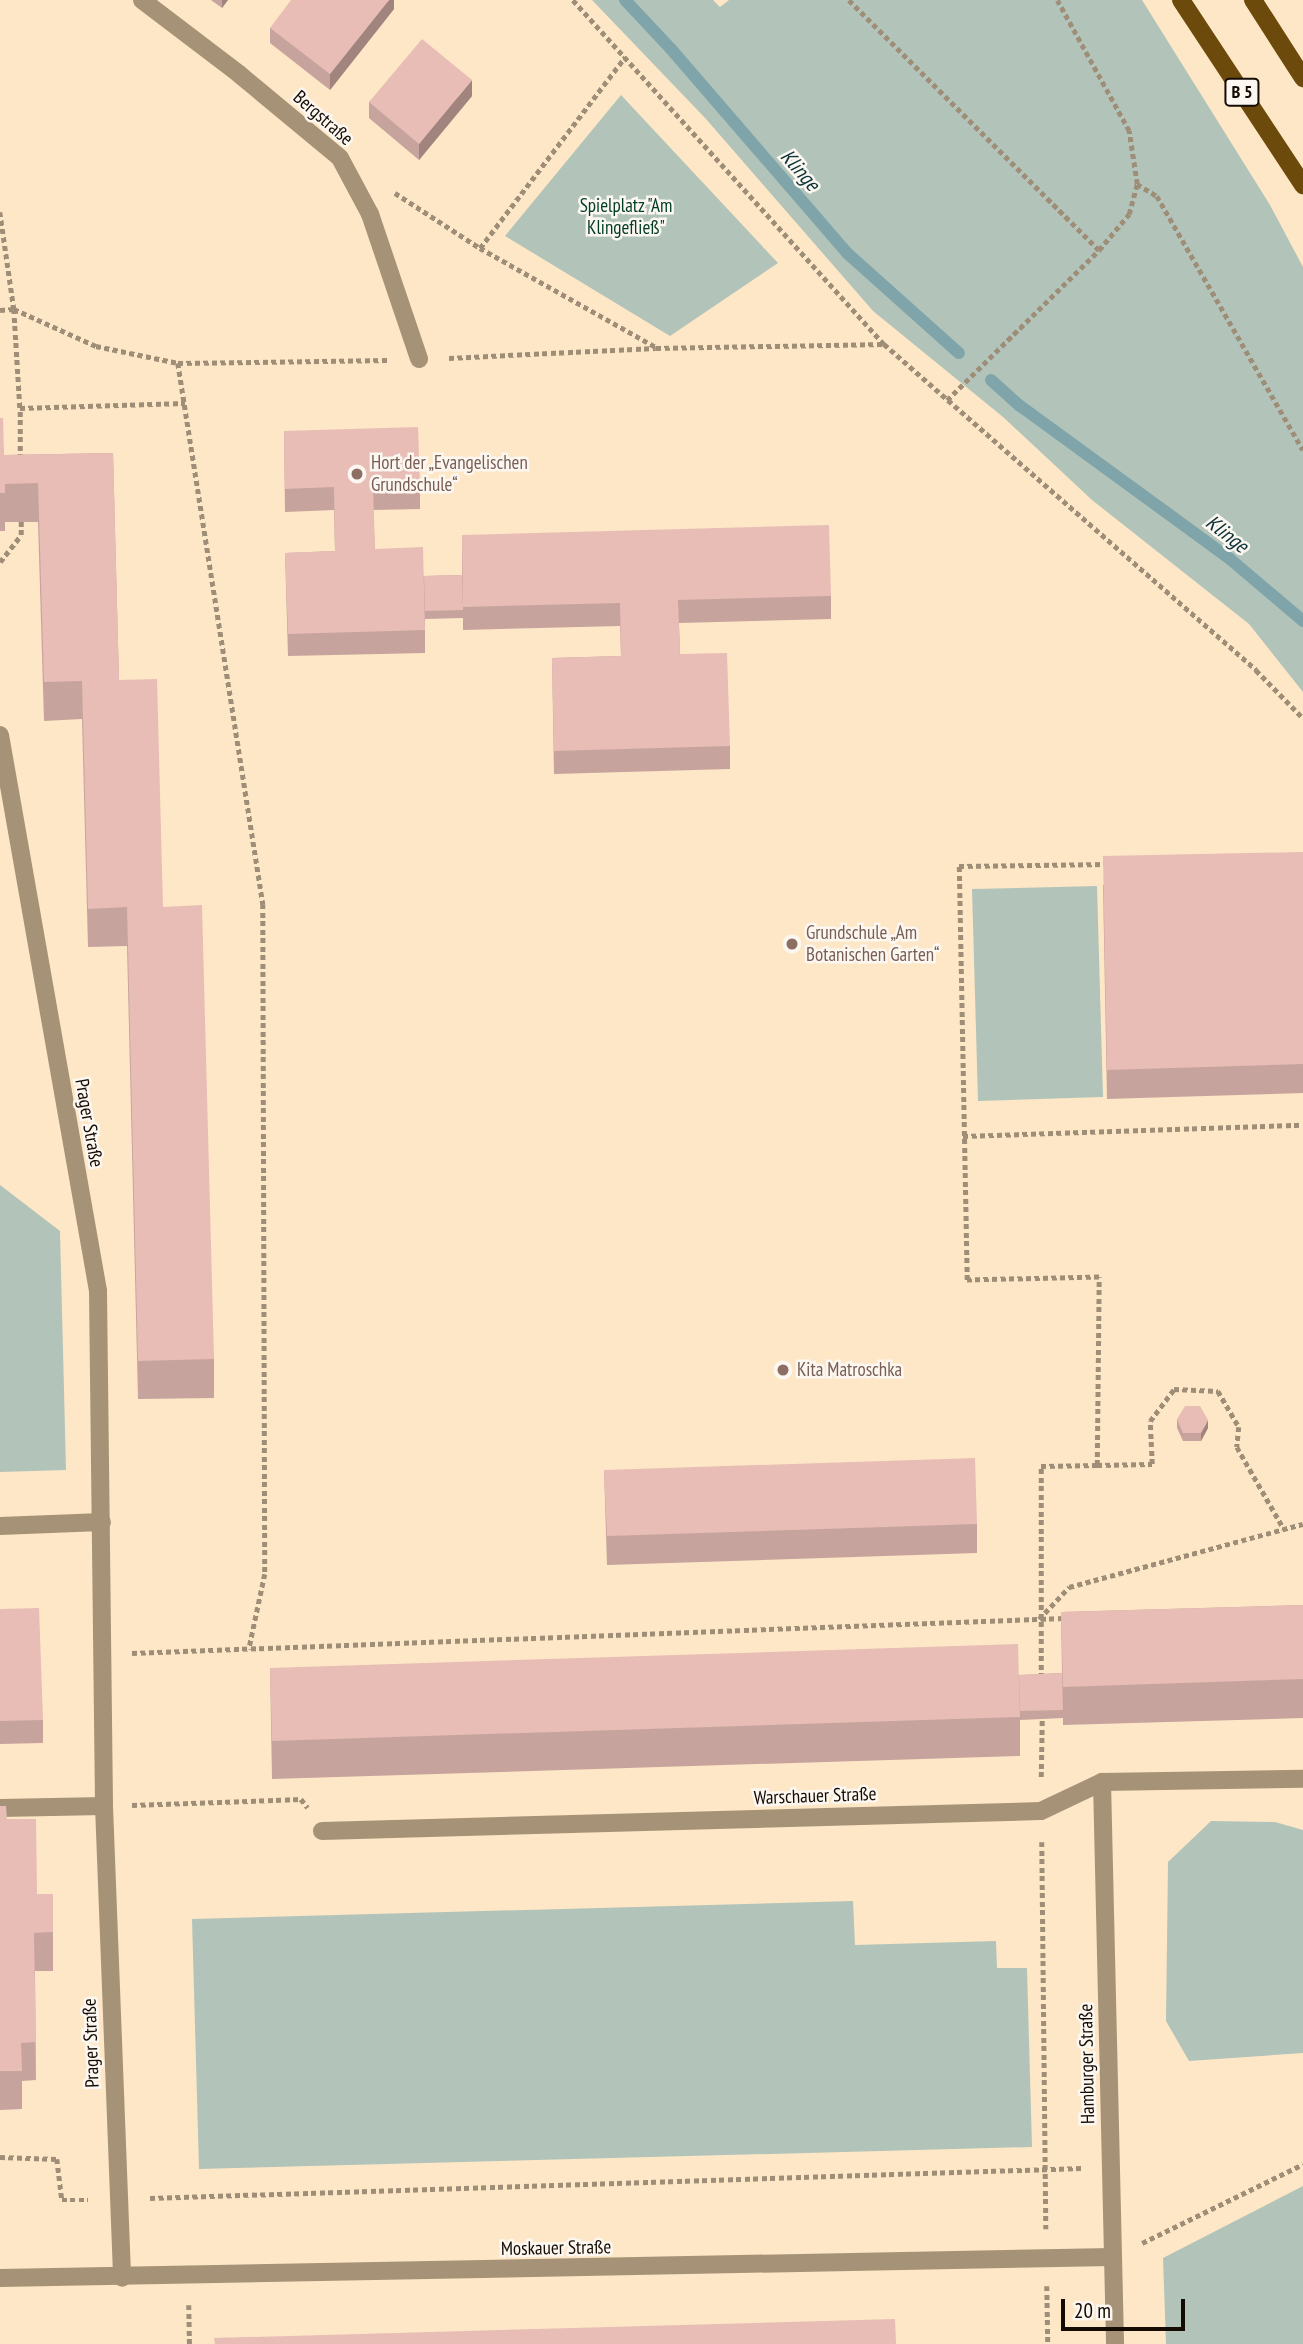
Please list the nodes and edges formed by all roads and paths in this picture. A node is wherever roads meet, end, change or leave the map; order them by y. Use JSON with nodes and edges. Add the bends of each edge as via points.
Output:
{"nodes":[{"id":1,"x":142,"y":0,"type":"edge"},
{"id":2,"x":573,"y":0,"type":"edge"},
{"id":3,"x":849,"y":0,"type":"edge"},
{"id":4,"x":1057,"y":0,"type":"edge"},
{"id":5,"x":1181,"y":0,"type":"edge"},
{"id":6,"x":1253,"y":0,"type":"edge"},
{"id":7,"x":625,"y":57,"type":"junction"},
{"id":8,"x":1303,"y":78,"type":"edge"},
{"id":9,"x":1137,"y":184,"type":"junction"},
{"id":10,"x":1303,"y":185,"type":"edge"},
{"id":11,"x":387,"y":188,"type":"dead end"},
{"id":12,"x":0,"y":212,"type":"edge"},
{"id":13,"x":480,"y":248,"type":"junction"},
{"id":14,"x":1099,"y":250,"type":"junction"},
{"id":15,"x":14,"y":309,"type":"junction"},
{"id":16,"x":0,"y":310,"type":"edge"},
{"id":17,"x":884,"y":344,"type":"junction"},
{"id":18,"x":656,"y":348,"type":"junction"},
{"id":19,"x":419,"y":359,"type":"junction"},
{"id":20,"x":178,"y":363,"type":"junction"},
{"id":21,"x":947,"y":400,"type":"junction"},
{"id":22,"x":185,"y":403,"type":"junction"},
{"id":23,"x":20,"y":408,"type":"junction"},
{"id":24,"x":1303,"y":450,"type":"edge"},
{"id":25,"x":20,"y":472,"type":"edge"},
{"id":26,"x":21,"y":510,"type":"edge"},
{"id":27,"x":0,"y":562,"type":"edge"},
{"id":28,"x":1303,"y":719,"type":"edge"},
{"id":29,"x":0,"y":735,"type":"edge"},
{"id":30,"x":1110,"y":864,"type":"edge"},
{"id":31,"x":1303,"y":1125,"type":"edge"},
{"id":32,"x":963,"y":1136,"type":"junction"},
{"id":33,"x":1097,"y":1465,"type":"junction"},
{"id":34,"x":102,"y":1522,"type":"junction"},
{"id":35,"x":1303,"y":1524,"type":"edge"},
{"id":36,"x":0,"y":1526,"type":"edge"},
{"id":37,"x":1284,"y":1529,"type":"junction"},
{"id":38,"x":1067,"y":1618,"type":"edge"},
{"id":39,"x":1039,"y":1619,"type":"junction"},
{"id":40,"x":249,"y":1649,"type":"junction"},
{"id":41,"x":103,"y":1654,"type":"junction"},
{"id":42,"x":1041,"y":1682,"type":"edge"},
{"id":43,"x":1042,"y":1718,"type":"edge"},
{"id":44,"x":1303,"y":1779,"type":"edge"},
{"id":45,"x":1102,"y":1782,"type":"junction"},
{"id":46,"x":104,"y":1806,"type":"junction"},
{"id":47,"x":0,"y":1808,"type":"edge"},
{"id":48,"x":1041,"y":1811,"type":"junction"},
{"id":49,"x":322,"y":1830,"type":"joint"},
{"id":50,"x":0,"y":2157,"type":"edge"},
{"id":51,"x":1303,"y":2164,"type":"edge"},
{"id":52,"x":1111,"y":2167,"type":"junction"},
{"id":53,"x":1046,"y":2169,"type":"junction"},
{"id":54,"x":118,"y":2199,"type":"junction"},
{"id":55,"x":1113,"y":2257,"type":"junction"},
{"id":56,"x":1046,"y":2259,"type":"junction"},
{"id":57,"x":188,"y":2276,"type":"junction"},
{"id":58,"x":0,"y":2278,"type":"edge"},
{"id":59,"x":122,"y":2278,"type":"junction"},
{"id":60,"x":190,"y":2344,"type":"edge"},
{"id":61,"x":1048,"y":2344,"type":"edge"},
{"id":62,"x":1115,"y":2344,"type":"edge"}],
"edges":[{"from":1,"to":19,"type":"street","name":"Bergstraße","via":[[340,158],[370,214]]},
{"from":2,"to":7,"type":"path"},
{"from":3,"to":14,"type":"path"},
{"from":4,"to":9,"type":"path","via":[[1129,131]]},
{"from":5,"to":10,"type":"main road","number":"B 5"},
{"from":6,"to":8,"type":"main road"},
{"from":7,"to":13,"type":"path"},
{"from":7,"to":17,"type":"path"},
{"from":9,"to":14,"type":"path","via":[[1129,214]]},
{"from":9,"to":24,"type":"path","via":[[1157,196]]},
{"from":11,"to":13,"type":"path"},
{"from":12,"to":15,"type":"path"},
{"from":13,"to":18,"type":"path"},
{"from":14,"to":21,"type":"path"},
{"from":15,"to":16,"type":"path"},
{"from":15,"to":20,"type":"path","via":[[96,346]]},
{"from":15,"to":23,"type":"path"},
{"from":17,"to":18,"type":"path"},
{"from":17,"to":21,"type":"path"},
{"from":18,"to":19,"type":"path"},
{"from":19,"to":20,"type":"path"},
{"from":20,"to":22,"type":"path"},
{"from":21,"to":28,"type":"path","via":[[1256,670]]},
{"from":22,"to":23,"type":"path"},
{"from":22,"to":40,"type":"path","via":[[263,904],[265,1574]]},
{"from":23,"to":25,"type":"path"},
{"from":26,"to":27,"type":"path","via":[[21,535]]},
{"from":29,"to":34,"type":"street","name":"Prager Straße","via":[[98,1291]]},
{"from":30,"to":32,"type":"path","via":[[959,866]]},
{"from":31,"to":32,"type":"path"},
{"from":32,"to":33,"type":"path","via":[[967,1280],[1099,1277]]},
{"from":33,"to":37,"type":"path","via":[[1152,1464],[1150,1421],[1174,1389],[1218,1391],[1239,1427],[1237,1447]]},
{"from":33,"to":39,"type":"path","via":[[1041,1466]]},
{"from":34,"to":36,"type":"street"},
{"from":34,"to":41,"type":"street","name":"Prager Straße"},
{"from":35,"to":37,"type":"path"},
{"from":37,"to":39,"type":"path","via":[[1069,1587]]},
{"from":38,"to":39,"type":"path"},
{"from":39,"to":40,"type":"path"},
{"from":39,"to":42,"type":"path"},
{"from":40,"to":41,"type":"path"},
{"from":41,"to":46,"type":"street","name":"Prager Straße"},
{"from":43,"to":48,"type":"path"},
{"from":44,"to":45,"type":"street","name":"Warschauer Straße"},
{"from":45,"to":48,"type":"street","name":"Warschauer Straße"},
{"from":45,"to":52,"type":"street","name":"Hamburger Straße"},
{"from":46,"to":47,"type":"street"},
{"from":46,"to":49,"type":"path","via":[[302,1799]]},
{"from":46,"to":54,"type":"street","name":"Prager Straße"},
{"from":48,"to":49,"type":"street","name":"Warschauer Straße"},
{"from":48,"to":53,"type":"path"},
{"from":50,"to":54,"type":"path","via":[[57,2159],[62,2200]]},
{"from":51,"to":55,"type":"path"},
{"from":52,"to":53,"type":"path"},
{"from":52,"to":55,"type":"street","name":"Hamburger Straße"},
{"from":53,"to":54,"type":"path"},
{"from":53,"to":56,"type":"path"},
{"from":54,"to":59,"type":"street","name":"Prager Straße"},
{"from":55,"to":56,"type":"street","name":"Moskauer Straße"},
{"from":55,"to":62,"type":"street","name":"Hamburger Straße"},
{"from":56,"to":57,"type":"street","name":"Moskauer Straße"},
{"from":56,"to":61,"type":"path"},
{"from":57,"to":59,"type":"street","name":"Moskauer Straße"},
{"from":57,"to":60,"type":"path"},
{"from":58,"to":59,"type":"street","name":"Moskauer Straße"}]}
